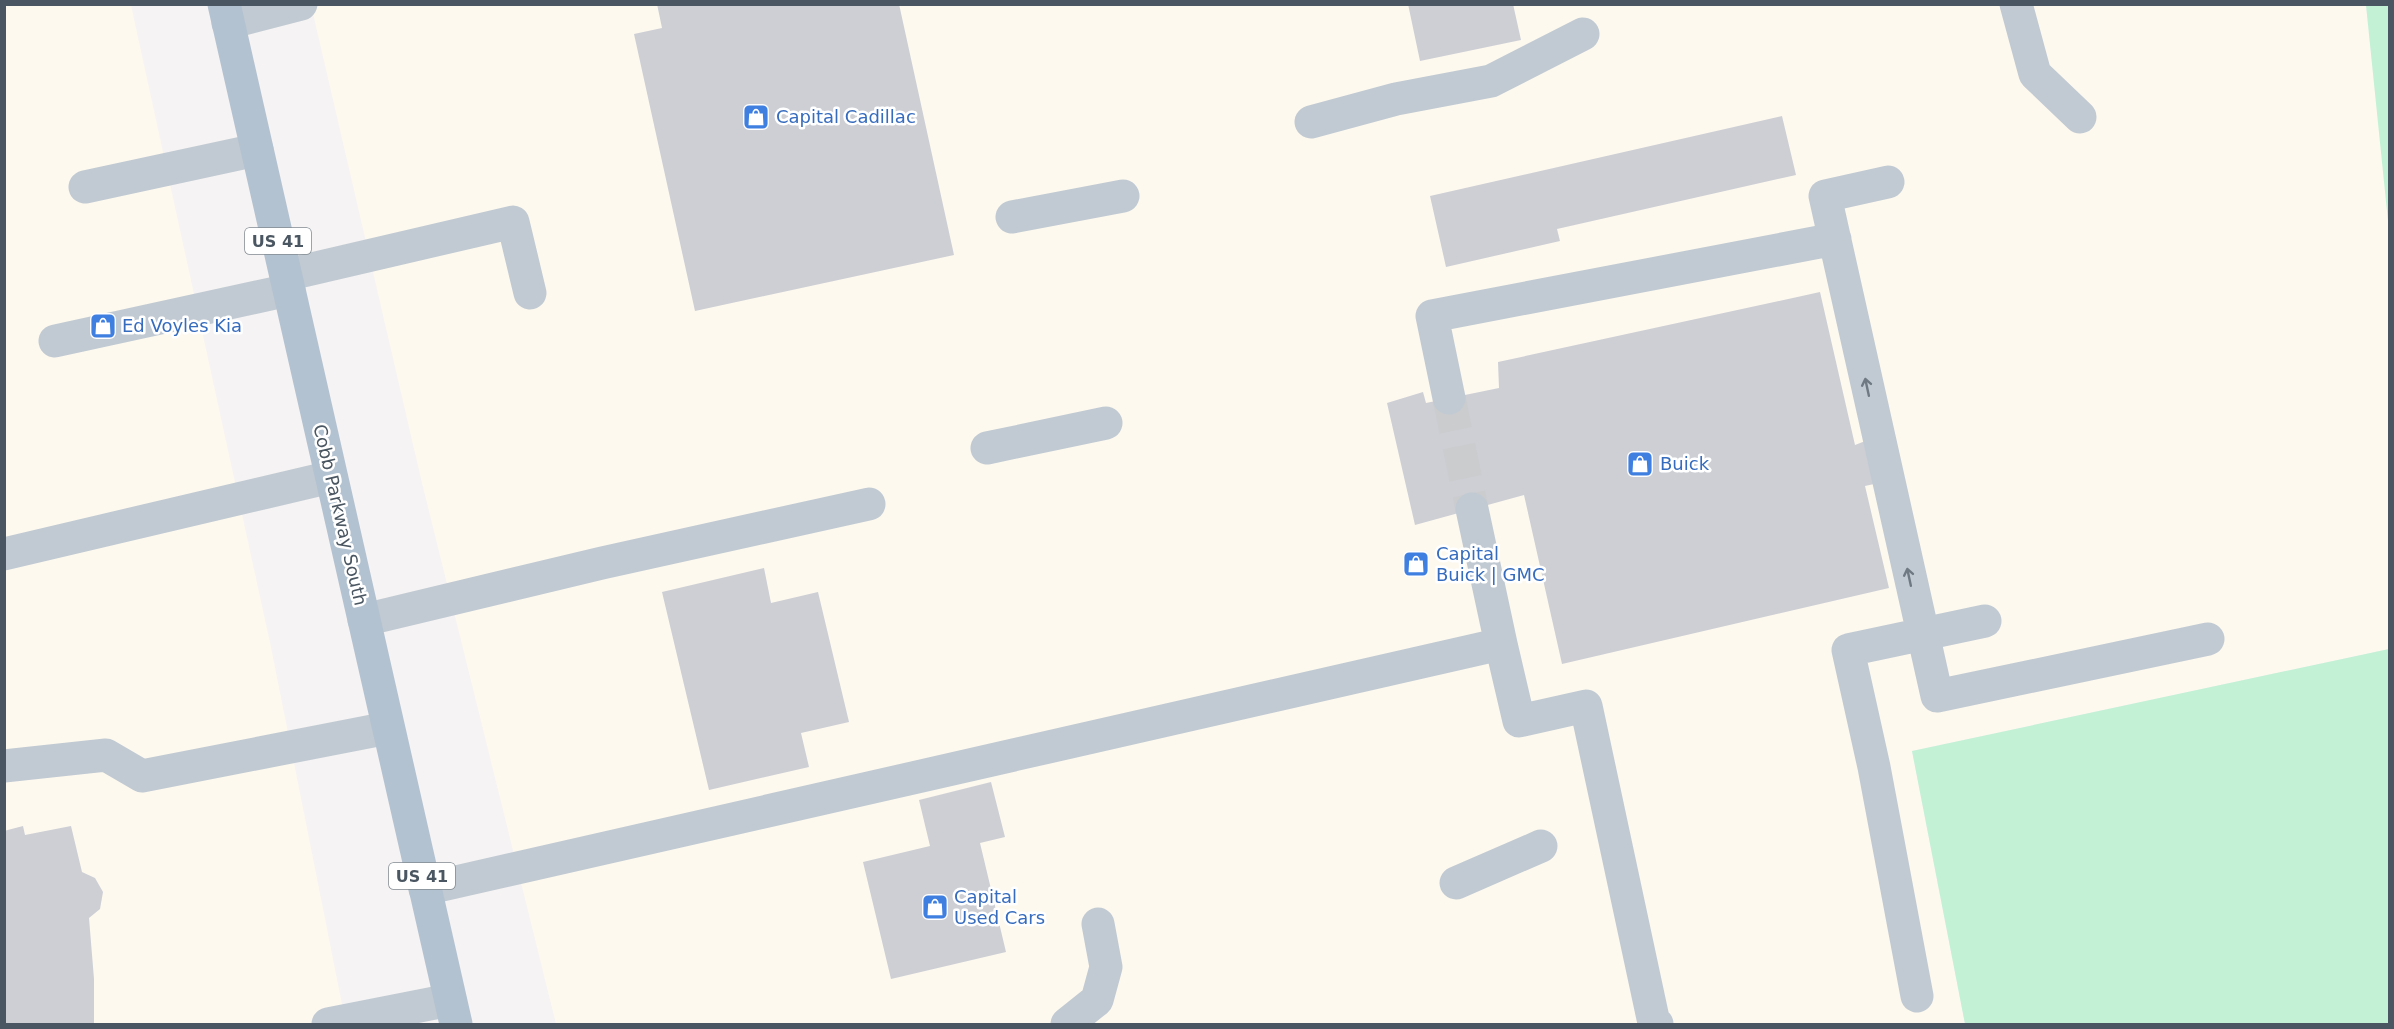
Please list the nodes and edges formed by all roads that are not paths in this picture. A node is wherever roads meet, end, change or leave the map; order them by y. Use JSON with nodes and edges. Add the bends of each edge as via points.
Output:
{"nodes":[{"id":1,"x":301,"y":4,"type":"edge"},
{"id":2,"x":2016,"y":4,"type":"edge"},
{"id":3,"x":226,"y":14,"type":"edge"},
{"id":4,"x":1583,"y":34,"type":"dead end"},
{"id":5,"x":2080,"y":117,"type":"dead end"},
{"id":6,"x":1311,"y":122,"type":"dead end"},
{"id":7,"x":257,"y":150,"type":"junction"},
{"id":8,"x":1888,"y":182,"type":"dead end"},
{"id":9,"x":85,"y":187,"type":"dead end"},
{"id":10,"x":1123,"y":196,"type":"dead end"},
{"id":11,"x":1012,"y":217,"type":"dead end"},
{"id":12,"x":1834,"y":239,"type":"junction"},
{"id":13,"x":287,"y":283,"type":"junction"},
{"id":14,"x":530,"y":293,"type":"dead end"},
{"id":15,"x":55,"y":341,"type":"dead end"},
{"id":16,"x":1449,"y":398,"type":"tunnel mouth"},
{"id":17,"x":1106,"y":423,"type":"dead end"},
{"id":18,"x":987,"y":448,"type":"dead end"},
{"id":19,"x":331,"y":477,"type":"junction"},
{"id":20,"x":869,"y":504,"type":"dead end"},
{"id":21,"x":1472,"y":509,"type":"tunnel mouth"},
{"id":22,"x":4,"y":554,"type":"edge"},
{"id":23,"x":364,"y":620,"type":"junction"},
{"id":24,"x":1985,"y":621,"type":"dead end"},
{"id":25,"x":1922,"y":634,"type":"junction"},
{"id":26,"x":2208,"y":639,"type":"dead end"},
{"id":27,"x":1501,"y":644,"type":"junction"},
{"id":28,"x":388,"y":728,"type":"junction"},
{"id":29,"x":4,"y":766,"type":"edge"},
{"id":30,"x":1542,"y":846,"type":"dead end"},
{"id":31,"x":1456,"y":883,"type":"dead end"},
{"id":32,"x":425,"y":889,"type":"junction"},
{"id":33,"x":1098,"y":924,"type":"dead end"},
{"id":34,"x":1917,"y":996,"type":"dead end"},
{"id":35,"x":453,"y":1012,"type":"edge"},
{"id":36,"x":328,"y":1024,"type":"edge"},
{"id":37,"x":1067,"y":1024,"type":"edge"},
{"id":38,"x":1657,"y":1024,"type":"edge"}],
"edges":[{"from":1,"to":3,"type":"lane"},
{"from":2,"to":5,"type":"lane","via":[[2035,74]]},
{"from":3,"to":7,"type":"main road","name":"Cobb Parkway South","number":"US 41"},
{"from":4,"to":6,"type":"lane","via":[[1491,81],[1396,99]]},
{"from":7,"to":9,"type":"lane"},
{"from":7,"to":13,"type":"main road","name":"Cobb Parkway South","number":"US 41"},
{"from":8,"to":12,"type":"lane","via":[[1825,196]]},
{"from":10,"to":11,"type":"lane"},
{"from":12,"to":16,"type":"lane","via":[[1432,316]]},
{"from":25,"to":12,"type":"lane","one_way":true},
{"from":13,"to":14,"type":"lane","via":[[513,222]]},
{"from":13,"to":15,"type":"lane"},
{"from":13,"to":19,"type":"main road","name":"Cobb Parkway South","number":"US 41"},
{"from":17,"to":18,"type":"lane"},
{"from":19,"to":22,"type":"lane"},
{"from":19,"to":23,"type":"main road","name":"Cobb Parkway South","number":"US 41"},
{"from":20,"to":23,"type":"lane"},
{"from":21,"to":27,"type":"lane"},
{"from":23,"to":28,"type":"main road","name":"Cobb Parkway South","number":"US 41"},
{"from":24,"to":25,"type":"lane"},
{"from":25,"to":26,"type":"lane","via":[[1937,696]]},
{"from":25,"to":34,"type":"lane","via":[[1848,650]]},
{"from":27,"to":32,"type":"lane"},
{"from":27,"to":38,"type":"lane","via":[[1519,722],[1586,706]]},
{"from":28,"to":29,"type":"lane","via":[[142,776],[106,755]]},
{"from":28,"to":32,"type":"main road","name":"Cobb Parkway South","number":"US 41"},
{"from":30,"to":31,"type":"lane"},
{"from":32,"to":35,"type":"main road","name":"Cobb Parkway South","number":"US 41"},
{"from":33,"to":37,"type":"lane","via":[[1106,967],[1097,1000]]},
{"from":35,"to":36,"type":"lane"}]}
